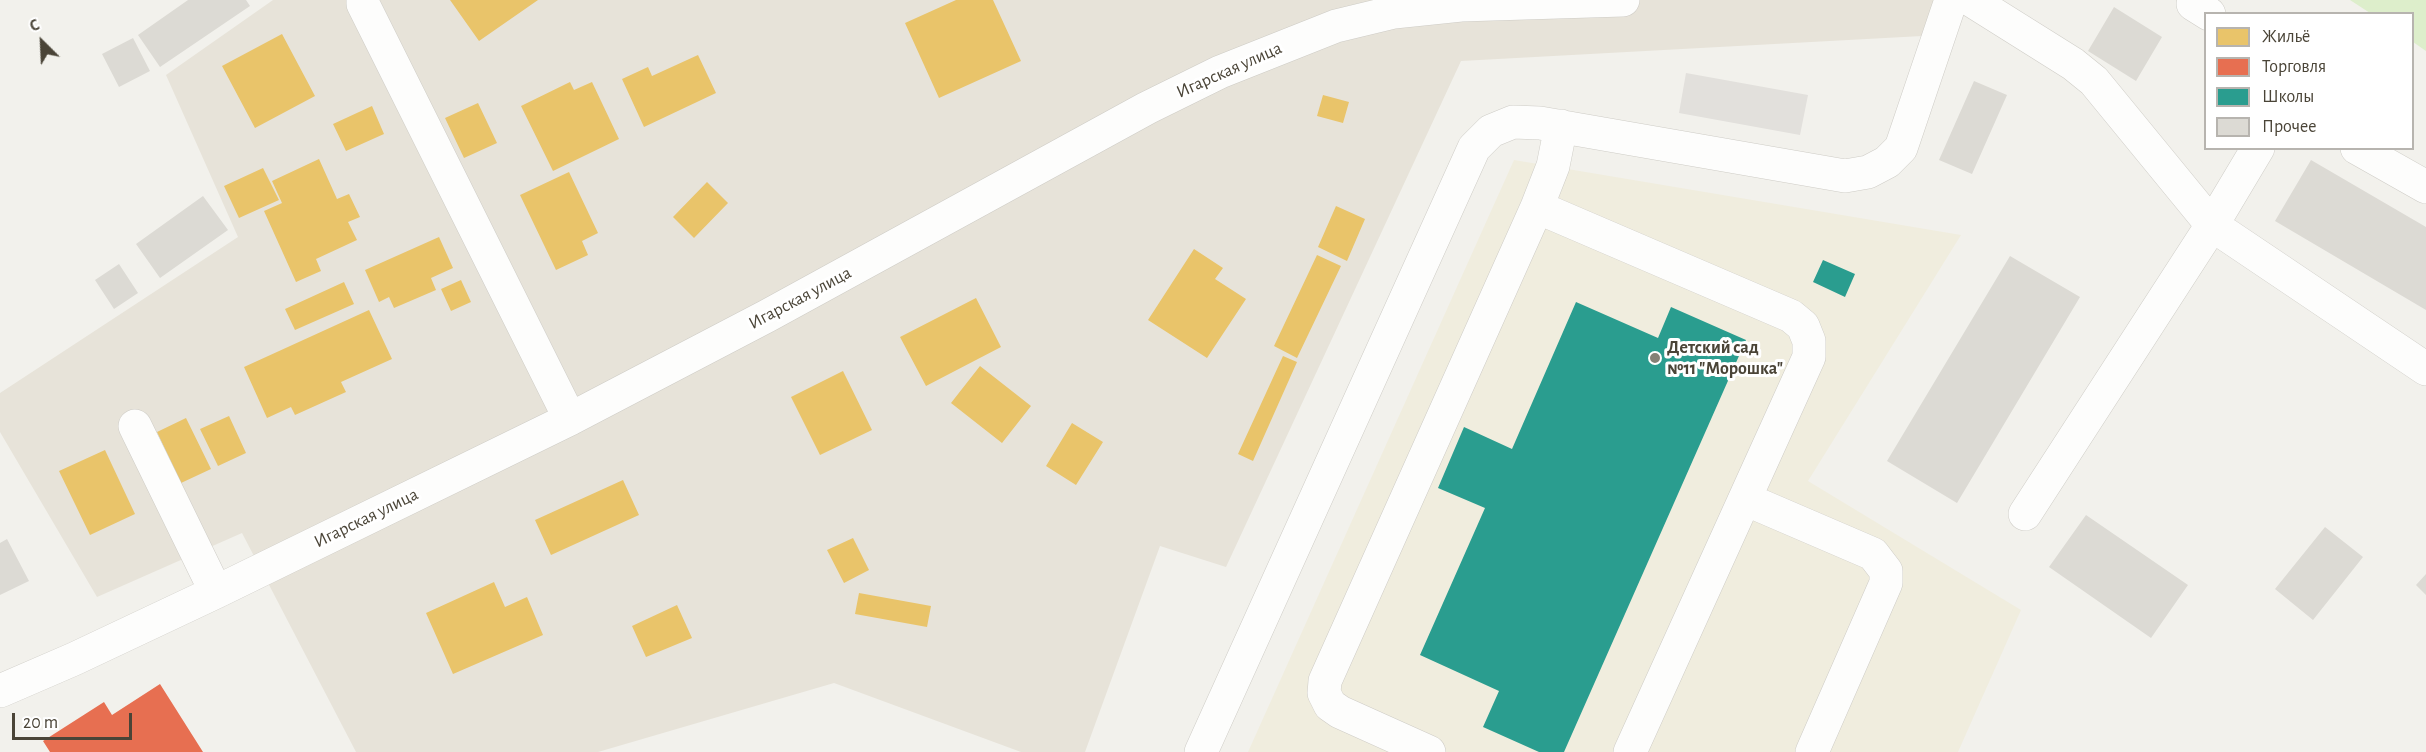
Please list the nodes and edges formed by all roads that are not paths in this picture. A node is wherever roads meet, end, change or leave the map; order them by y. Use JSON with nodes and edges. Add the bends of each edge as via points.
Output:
{"nodes":[{"id":1,"x":363,"y":0,"type":"edge"},
{"id":2,"x":1623,"y":0,"type":"edge"},
{"id":3,"x":1951,"y":0,"type":"edge"},
{"id":4,"x":1981,"y":2,"type":"edge"},
{"id":5,"x":1393,"y":6,"type":"edge"},
{"id":6,"x":1561,"y":126,"type":"junction"},
{"id":7,"x":2257,"y":150,"type":"edge"},
{"id":8,"x":2360,"y":150,"type":"edge"},
{"id":9,"x":2426,"y":188,"type":"edge"},
{"id":10,"x":1537,"y":207,"type":"junction"},
{"id":11,"x":2212,"y":225,"type":"junction"},
{"id":12,"x":2426,"y":369,"type":"edge"},
{"id":13,"x":570,"y":418,"type":"junction"},
{"id":14,"x":135,"y":426,"type":"dead end"},
{"id":15,"x":1744,"y":499,"type":"junction"},
{"id":16,"x":2025,"y":514,"type":"dead end"},
{"id":17,"x":216,"y":592,"type":"junction"},
{"id":18,"x":0,"y":691,"type":"edge"},
{"id":19,"x":1201,"y":752,"type":"edge"},
{"id":20,"x":1429,"y":752,"type":"edge"},
{"id":21,"x":1630,"y":752,"type":"edge"},
{"id":22,"x":1812,"y":752,"type":"edge"}],
"edges":[{"from":1,"to":13,"type":"street"},
{"from":2,"to":5,"type":"street","name":"Игарская улица"},
{"from":3,"to":6,"type":"street","via":[[1901,148],[1887,162],[1868,172],[1845,176]]},
{"from":4,"to":11,"type":"street","via":[[2094,81]]},
{"from":5,"to":13,"type":"street","name":"Игарская улица","via":[[1283,45],[1147,108],[787,305]]},
{"from":6,"to":10,"type":"street","via":[[1553,166]]},
{"from":6,"to":19,"type":"street","via":[[1513,122],[1491,131],[1474,147]]},
{"from":7,"to":11,"type":"street"},
{"from":8,"to":9,"type":"street"},
{"from":10,"to":15,"type":"street","via":[[1791,316],[1803,326],[1809,341],[1809,357]]},
{"from":10,"to":20,"type":"street","via":[[1325,681],[1324,693],[1330,705],[1340,712]]},
{"from":11,"to":12,"type":"street"},
{"from":11,"to":16,"type":"street"},
{"from":13,"to":17,"type":"street","name":"Игарская улица"},
{"from":14,"to":17,"type":"street"},
{"from":15,"to":21,"type":"street"},
{"from":15,"to":22,"type":"street","via":[[1873,554],[1886,571],[1886,583]]},
{"from":17,"to":18,"type":"street","name":"Игарская улица"}]}
